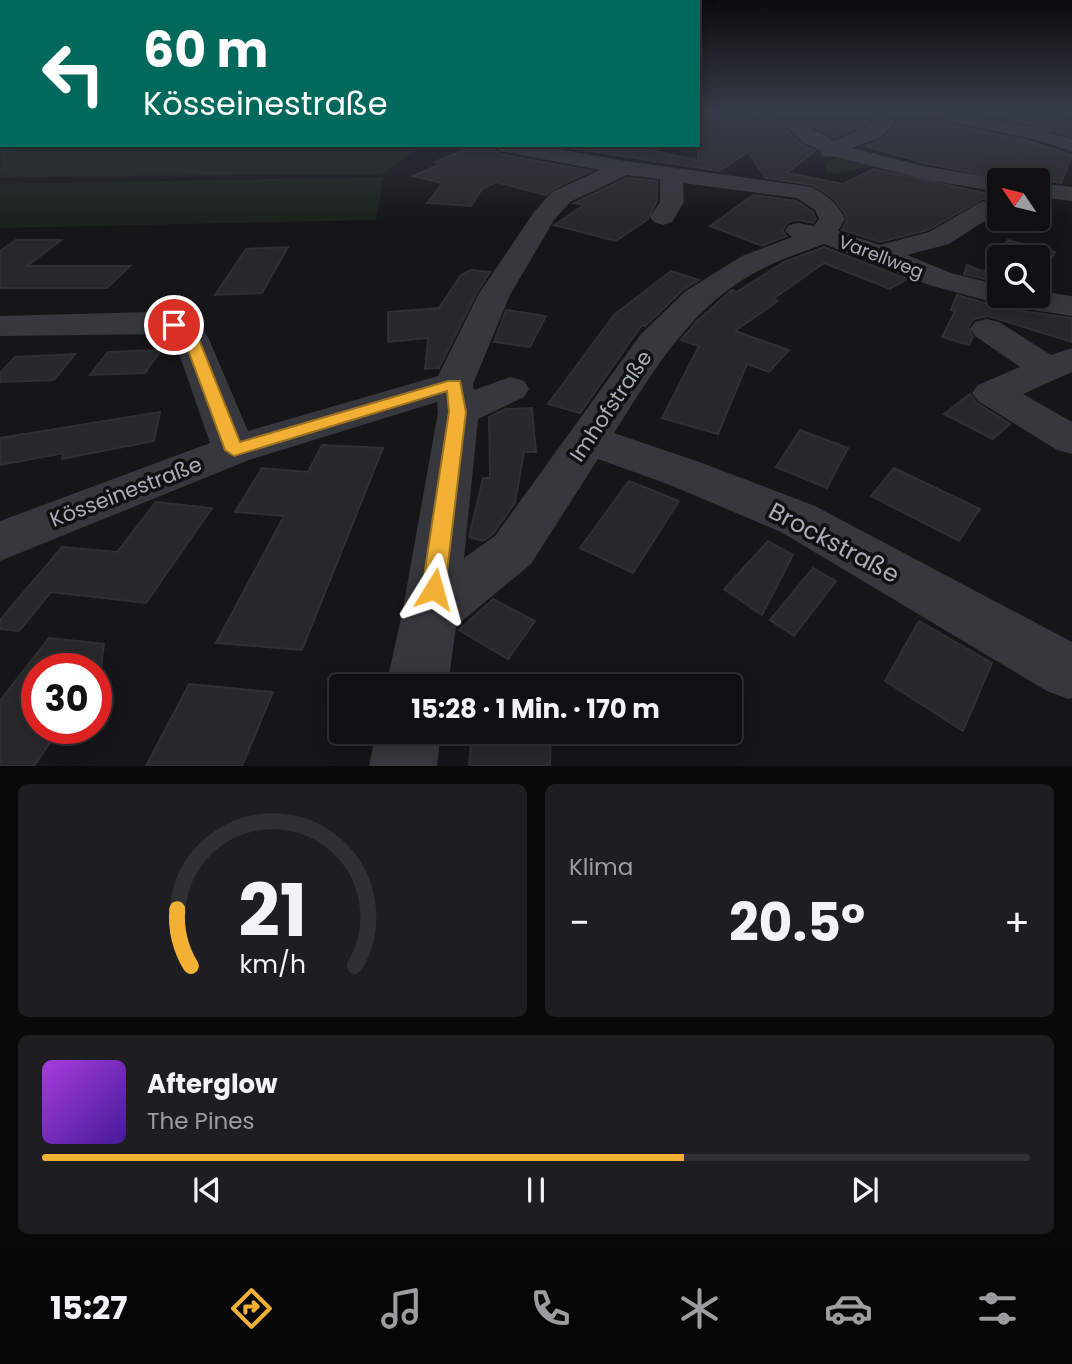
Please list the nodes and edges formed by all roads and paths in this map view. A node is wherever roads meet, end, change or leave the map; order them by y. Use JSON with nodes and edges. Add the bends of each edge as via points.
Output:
{"nodes":[{"id":1,"x":520,"y":149,"type":"edge"},
{"id":2,"x":833,"y":149,"type":"edge"},
{"id":3,"x":836,"y":149,"type":"edge"},
{"id":4,"x":891,"y":167,"type":"junction"},
{"id":5,"x":625,"y":168,"type":"junction"},
{"id":6,"x":671,"y":173,"type":"junction"},
{"id":7,"x":824,"y":180,"type":"junction"},
{"id":8,"x":1050,"y":191,"type":"edge"},
{"id":9,"x":987,"y":194,"type":"edge"},
{"id":10,"x":1072,"y":194,"type":"edge"},
{"id":11,"x":987,"y":201,"type":"edge"},
{"id":12,"x":663,"y":217,"type":"dead end"},
{"id":13,"x":775,"y":226,"type":"dead end"},
{"id":14,"x":821,"y":236,"type":"junction"},
{"id":15,"x":876,"y":255,"type":"junction"},
{"id":16,"x":987,"y":291,"type":"edge"},
{"id":17,"x":1050,"y":303,"type":"edge"},
{"id":18,"x":1072,"y":306,"type":"edge"},
{"id":19,"x":0,"y":326,"type":"edge"},
{"id":20,"x":987,"y":329,"type":"dead end"},
{"id":21,"x":1060,"y":364,"type":"edge"},
{"id":22,"x":510,"y":389,"type":"dead end"},
{"id":23,"x":456,"y":398,"type":"junction"},
{"id":24,"x":589,"y":440,"type":"junction"},
{"id":25,"x":1072,"y":440,"type":"edge"},
{"id":26,"x":234,"y":450,"type":"junction"},
{"id":27,"x":0,"y":541,"type":"edge"},
{"id":28,"x":430,"y":614,"type":"junction"},
{"id":29,"x":1071,"y":670,"type":"edge"},
{"id":30,"x":419,"y":674,"type":"edge"},
{"id":31,"x":406,"y":744,"type":"edge"},
{"id":32,"x":402,"y":765,"type":"edge"}],
"edges":[{"from":1,"to":5,"type":"street"},
{"from":2,"to":7,"type":"street","via":[[823,156]]},
{"from":3,"to":4,"type":"street"},
{"from":4,"to":7,"type":"street"},
{"from":4,"to":9,"type":"street"},
{"from":5,"to":6,"type":"street"},
{"from":5,"to":23,"type":"street","via":[[561,197],[543,217],[494,295]]},
{"from":6,"to":7,"type":"street"},
{"from":6,"to":12,"type":"street","via":[[672,202]]},
{"from":7,"to":14,"type":"street","name":"Varellweg","via":[[832,219]]},
{"from":8,"to":10,"type":"street"},
{"from":11,"to":15,"type":"street","via":[[939,238]]},
{"from":13,"to":14,"type":"street"},
{"from":14,"to":15,"type":"street","name":"Varellweg"},
{"from":14,"to":24,"type":"street","name":"Imhofstraße","via":[[752,262],[697,298],[654,342]]},
{"from":15,"to":16,"type":"street","name":"Varellweg"},
{"from":17,"to":18,"type":"street"},
{"from":19,"to":26,"type":"street","via":[[150,322],[180,316]]},
{"from":20,"to":21,"type":"street"},
{"from":21,"to":25,"type":"street","via":[[992,393]]},
{"from":22,"to":23,"type":"street","name":"Kösseinestraße"},
{"from":23,"to":26,"type":"street","name":"Kösseinestraße"},
{"from":23,"to":28,"type":"street"},
{"from":24,"to":28,"type":"street","name":"Imhofstraße","via":[[513,550]]},
{"from":24,"to":29,"type":"street","name":"Brockstraße","via":[[798,519]]},
{"from":26,"to":27,"type":"street","name":"Kösseinestraße"},
{"from":28,"to":30,"type":"street"},
{"from":31,"to":32,"type":"street"}]}
